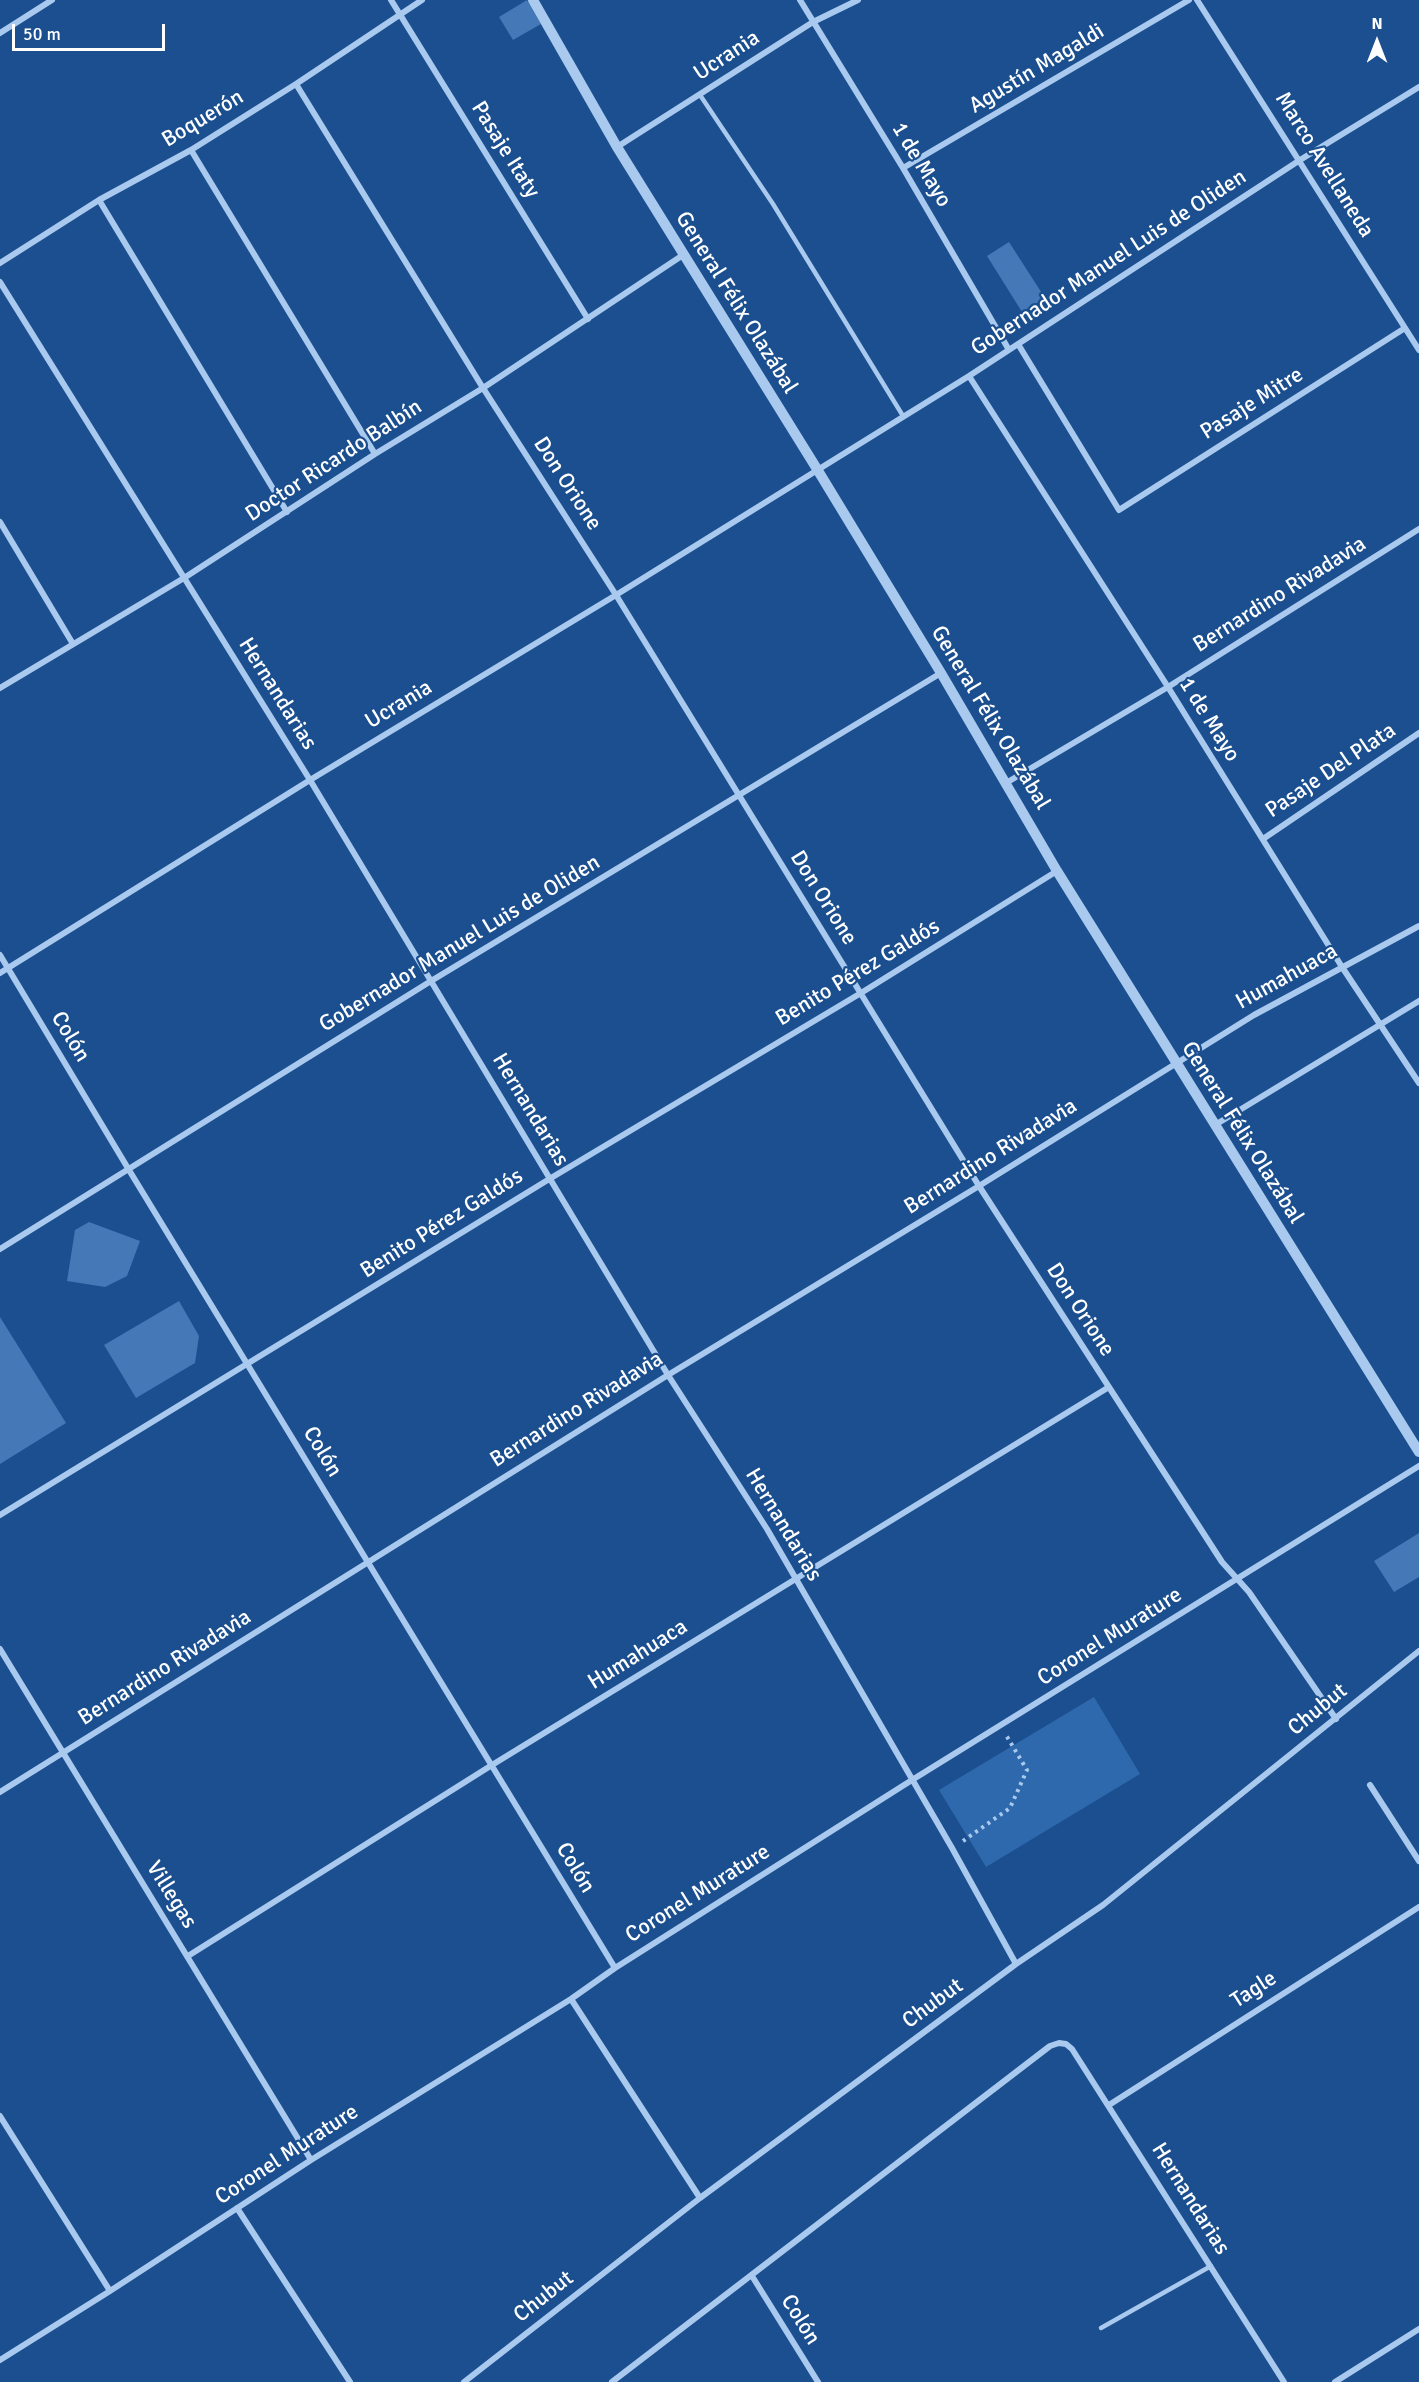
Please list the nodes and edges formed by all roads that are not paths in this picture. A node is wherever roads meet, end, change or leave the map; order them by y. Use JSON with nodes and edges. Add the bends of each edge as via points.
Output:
{"nodes":[{"id":1,"x":52,"y":0,"type":"edge"},
{"id":2,"x":391,"y":0,"type":"edge"},
{"id":3,"x":422,"y":0,"type":"edge"},
{"id":4,"x":533,"y":0,"type":"edge"},
{"id":5,"x":800,"y":0,"type":"edge"},
{"id":6,"x":858,"y":0,"type":"edge"},
{"id":7,"x":1189,"y":0,"type":"edge"},
{"id":8,"x":1197,"y":0,"type":"edge"},
{"id":9,"x":401,"y":14,"type":"junction"},
{"id":10,"x":813,"y":22,"type":"junction"},
{"id":11,"x":0,"y":33,"type":"edge"},
{"id":12,"x":296,"y":84,"type":"junction"},
{"id":13,"x":1419,"y":87,"type":"edge"},
{"id":14,"x":700,"y":95,"type":"junction"},
{"id":15,"x":617,"y":147,"type":"junction"},
{"id":16,"x":191,"y":150,"type":"junction"},
{"id":17,"x":1300,"y":160,"type":"junction"},
{"id":18,"x":903,"y":168,"type":"junction"},
{"id":19,"x":99,"y":200,"type":"junction"},
{"id":20,"x":682,"y":255,"type":"junction"},
{"id":21,"x":0,"y":263,"type":"edge"},
{"id":22,"x":0,"y":282,"type":"edge"},
{"id":23,"x":588,"y":319,"type":"junction"},
{"id":24,"x":1405,"y":328,"type":"junction"},
{"id":25,"x":1018,"y":344,"type":"junction"},
{"id":26,"x":1009,"y":350,"type":"junction"},
{"id":27,"x":1419,"y":350,"type":"edge"},
{"id":28,"x":969,"y":376,"type":"junction"},
{"id":29,"x":483,"y":388,"type":"junction"},
{"id":30,"x":903,"y":416,"type":"junction"},
{"id":31,"x":375,"y":454,"type":"junction"},
{"id":32,"x":817,"y":469,"type":"junction"},
{"id":33,"x":287,"y":512,"type":"junction"},
{"id":34,"x":0,"y":522,"type":"edge"},
{"id":35,"x":1419,"y":529,"type":"edge"},
{"id":36,"x":184,"y":578,"type":"junction"},
{"id":37,"x":616,"y":596,"type":"junction"},
{"id":38,"x":73,"y":644,"type":"junction"},
{"id":39,"x":941,"y":673,"type":"junction"},
{"id":40,"x":1168,"y":687,"type":"junction"},
{"id":41,"x":0,"y":688,"type":"edge"},
{"id":42,"x":1419,"y":733,"type":"edge"},
{"id":43,"x":310,"y":780,"type":"junction"},
{"id":44,"x":1006,"y":783,"type":"junction"},
{"id":45,"x":739,"y":795,"type":"junction"},
{"id":46,"x":1263,"y":839,"type":"junction"},
{"id":47,"x":1057,"y":871,"type":"junction"},
{"id":48,"x":1419,"y":926,"type":"edge"},
{"id":49,"x":0,"y":955,"type":"edge"},
{"id":50,"x":1342,"y":967,"type":"junction"},
{"id":51,"x":9,"y":968,"type":"junction"},
{"id":52,"x":0,"y":973,"type":"edge"},
{"id":53,"x":431,"y":981,"type":"junction"},
{"id":54,"x":861,"y":993,"type":"junction"},
{"id":55,"x":1419,"y":1001,"type":"edge"},
{"id":56,"x":1382,"y":1024,"type":"junction"},
{"id":57,"x":1175,"y":1064,"type":"junction"},
{"id":58,"x":1419,"y":1083,"type":"edge"},
{"id":59,"x":1214,"y":1126,"type":"junction"},
{"id":60,"x":129,"y":1170,"type":"junction"},
{"id":61,"x":551,"y":1178,"type":"junction"},
{"id":62,"x":979,"y":1186,"type":"junction"},
{"id":63,"x":0,"y":1249,"type":"edge"},
{"id":64,"x":248,"y":1365,"type":"junction"},
{"id":65,"x":668,"y":1375,"type":"junction"},
{"id":66,"x":1109,"y":1388,"type":"junction"},
{"id":67,"x":1419,"y":1452,"type":"edge"},
{"id":68,"x":1419,"y":1466,"type":"edge"},
{"id":69,"x":0,"y":1515,"type":"edge"},
{"id":70,"x":368,"y":1562,"type":"junction"},
{"id":71,"x":796,"y":1579,"type":"junction"},
{"id":72,"x":1237,"y":1579,"type":"junction"},
{"id":73,"x":0,"y":1649,"type":"edge"},
{"id":74,"x":1419,"y":1651,"type":"edge"},
{"id":75,"x":1336,"y":1719,"type":"junction"},
{"id":76,"x":63,"y":1754,"type":"junction"},
{"id":77,"x":492,"y":1765,"type":"junction"},
{"id":78,"x":912,"y":1780,"type":"junction"},
{"id":79,"x":1370,"y":1785,"type":"dead end"},
{"id":80,"x":0,"y":1792,"type":"edge"},
{"id":81,"x":1419,"y":1861,"type":"edge"},
{"id":82,"x":1419,"y":1906,"type":"edge"},
{"id":83,"x":188,"y":1956,"type":"junction"},
{"id":84,"x":1017,"y":1965,"type":"junction"},
{"id":85,"x":615,"y":1968,"type":"junction"},
{"id":86,"x":571,"y":1999,"type":"junction"},
{"id":87,"x":1109,"y":2105,"type":"junction"},
{"id":88,"x":0,"y":2116,"type":"edge"},
{"id":89,"x":311,"y":2160,"type":"junction"},
{"id":90,"x":700,"y":2198,"type":"junction"},
{"id":91,"x":237,"y":2208,"type":"junction"},
{"id":92,"x":1211,"y":2266,"type":"junction"},
{"id":93,"x":752,"y":2276,"type":"junction"},
{"id":94,"x":110,"y":2291,"type":"junction"},
{"id":95,"x":1101,"y":2328,"type":"dead end"},
{"id":96,"x":1419,"y":2329,"type":"edge"},
{"id":97,"x":0,"y":2360,"type":"edge"},
{"id":98,"x":350,"y":2382,"type":"edge"},
{"id":99,"x":464,"y":2382,"type":"edge"},
{"id":100,"x":612,"y":2382,"type":"edge"},
{"id":101,"x":818,"y":2382,"type":"edge"},
{"id":102,"x":1284,"y":2382,"type":"edge"},
{"id":103,"x":1335,"y":2382,"type":"edge"}],
"edges":[{"from":1,"to":11,"type":"street"},
{"from":2,"to":9,"type":"street","name":"Pasaje Itaty"},
{"from":3,"to":9,"type":"street","name":"Boquerón"},
{"from":4,"to":15,"type":"street","name":"General Félix Olazábal"},
{"from":5,"to":10,"type":"street","name":"1 de Mayo"},
{"from":6,"to":10,"type":"street","name":"Ucrania"},
{"from":7,"to":18,"type":"street","name":"Agustín Magaldi"},
{"from":8,"to":17,"type":"street","name":"Marco Avellaneda"},
{"from":9,"to":12,"type":"street","name":"Boquerón"},
{"from":9,"to":23,"type":"street","name":"Pasaje Itaty"},
{"from":10,"to":14,"type":"street","name":"Ucrania"},
{"from":10,"to":18,"type":"street","name":"1 de Mayo"},
{"from":12,"to":16,"type":"street","name":"Boquerón"},
{"from":12,"to":29,"type":"street","name":"Don Orione"},
{"from":13,"to":17,"type":"street","name":"Gobernador Manuel Luis de Oliden"},
{"from":14,"to":15,"type":"street","name":"Ucrania"},
{"from":14,"to":30,"type":"lane","via":[[773,204]]},
{"from":15,"to":20,"type":"street","name":"General Félix Olazábal"},
{"from":16,"to":19,"type":"street","name":"Boquerón"},
{"from":16,"to":31,"type":"street"},
{"from":17,"to":24,"type":"street","name":"Marco Avellaneda"},
{"from":17,"to":25,"type":"street","name":"Gobernador Manuel Luis de Oliden"},
{"from":18,"to":26,"type":"street","name":"1 de Mayo"},
{"from":19,"to":21,"type":"street","name":"Boquerón"},
{"from":19,"to":33,"type":"street"},
{"from":20,"to":23,"type":"street","name":"Doctor Ricardo Balbín"},
{"from":20,"to":32,"type":"street","name":"General Félix Olazábal"},
{"from":22,"to":36,"type":"street","name":"Hernandarias"},
{"from":23,"to":29,"type":"street","name":"Doctor Ricardo Balbín"},
{"from":24,"to":25,"type":"street","name":"Pasaje Mitre","via":[[1119,510]]},
{"from":24,"to":27,"type":"street","name":"Marco Avellaneda"},
{"from":25,"to":26,"type":"street","name":"Gobernador Manuel Luis de Oliden"},
{"from":26,"to":28,"type":"street","name":"Gobernador Manuel Luis de Oliden"},
{"from":28,"to":30,"type":"street","name":"Gobernador Manuel Luis de Oliden"},
{"from":28,"to":40,"type":"street","name":"1 de Mayo"},
{"from":29,"to":31,"type":"street","name":"Doctor Ricardo Balbín"},
{"from":29,"to":37,"type":"street","name":"Don Orione"},
{"from":30,"to":32,"type":"street","name":"Gobernador Manuel Luis de Oliden"},
{"from":31,"to":33,"type":"street","name":"Doctor Ricardo Balbín"},
{"from":32,"to":37,"type":"street","name":"Ucrania"},
{"from":32,"to":39,"type":"street","name":"General Félix Olazábal"},
{"from":33,"to":36,"type":"street","name":"Doctor Ricardo Balbín"},
{"from":34,"to":38,"type":"street"},
{"from":35,"to":40,"type":"street","name":"Bernardino Rivadavia"},
{"from":36,"to":38,"type":"street","name":"Doctor Ricardo Balbín"},
{"from":36,"to":43,"type":"street","name":"Hernandarias"},
{"from":37,"to":43,"type":"street","name":"Ucrania"},
{"from":37,"to":45,"type":"street","name":"Don Orione"},
{"from":38,"to":41,"type":"street","name":"Doctor Ricardo Balbín"},
{"from":39,"to":44,"type":"street","name":"General Félix Olazábal"},
{"from":39,"to":45,"type":"street","name":"Gobernador Manuel Luis de Oliden"},
{"from":40,"to":44,"type":"street","name":"Bernardino Rivadavia"},
{"from":40,"to":46,"type":"street","name":"1 de Mayo"},
{"from":42,"to":46,"type":"street","name":"Pasaje Del Plata"},
{"from":43,"to":51,"type":"street","name":"Ucrania"},
{"from":43,"to":53,"type":"street","name":"Hernandarias"},
{"from":44,"to":47,"type":"street","name":"General Félix Olazábal"},
{"from":45,"to":53,"type":"street","name":"Gobernador Manuel Luis de Oliden"},
{"from":45,"to":54,"type":"street","name":"Don Orione"},
{"from":46,"to":50,"type":"street","name":"1 de Mayo"},
{"from":47,"to":54,"type":"street","name":"Benito Pérez Galdós"},
{"from":47,"to":57,"type":"street","name":"General Félix Olazábal"},
{"from":48,"to":50,"type":"street","name":"Humahuaca"},
{"from":49,"to":51,"type":"street","name":"Colón"},
{"from":50,"to":56,"type":"street","name":"1 de Mayo"},
{"from":50,"to":57,"type":"street","name":"Humahuaca"},
{"from":51,"to":52,"type":"street","name":"Ucrania"},
{"from":51,"to":60,"type":"street","name":"Colón"},
{"from":53,"to":60,"type":"street","name":"Gobernador Manuel Luis de Oliden"},
{"from":53,"to":61,"type":"street","name":"Hernandarias"},
{"from":54,"to":61,"type":"street","name":"Benito Pérez Galdós"},
{"from":54,"to":62,"type":"street","name":"Don Orione"},
{"from":55,"to":56,"type":"street"},
{"from":56,"to":58,"type":"street","name":"1 de Mayo"},
{"from":56,"to":59,"type":"street"},
{"from":57,"to":59,"type":"street","name":"General Félix Olazábal"},
{"from":57,"to":62,"type":"street","name":"Bernardino Rivadavia"},
{"from":59,"to":67,"type":"street","name":"General Félix Olazábal"},
{"from":60,"to":63,"type":"street","name":"Gobernador Manuel Luis de Oliden"},
{"from":60,"to":64,"type":"street","name":"Colón"},
{"from":61,"to":64,"type":"street","name":"Benito Pérez Galdós"},
{"from":61,"to":65,"type":"street","name":"Hernandarias"},
{"from":62,"to":65,"type":"street","name":"Bernardino Rivadavia"},
{"from":62,"to":66,"type":"street","name":"Don Orione"},
{"from":64,"to":69,"type":"street","name":"Benito Pérez Galdós"},
{"from":64,"to":70,"type":"street","name":"Colón"},
{"from":65,"to":70,"type":"street","name":"Bernardino Rivadavia"},
{"from":65,"to":71,"type":"street","name":"Hernandarias"},
{"from":66,"to":71,"type":"street","name":"Humahuaca"},
{"from":66,"to":72,"type":"street","name":"Don Orione"},
{"from":68,"to":72,"type":"street","name":"Coronel Murature"},
{"from":70,"to":76,"type":"street","name":"Bernardino Rivadavia"},
{"from":70,"to":77,"type":"street","name":"Colón"},
{"from":71,"to":77,"type":"street","name":"Humahuaca"},
{"from":71,"to":78,"type":"street","name":"Hernandarias"},
{"from":72,"to":75,"type":"street","name":"Don Orione"},
{"from":72,"to":78,"type":"street","name":"Coronel Murature"},
{"from":73,"to":76,"type":"street","name":"Villegas"},
{"from":74,"to":75,"type":"street","name":"Chubut"},
{"from":75,"to":84,"type":"street","name":"Chubut","via":[[1103,1905]]},
{"from":76,"to":80,"type":"street","name":"Bernardino Rivadavia"},
{"from":76,"to":83,"type":"street","name":"Villegas"},
{"from":77,"to":83,"type":"street","name":"Humahuaca"},
{"from":77,"to":85,"type":"street","name":"Colón"},
{"from":78,"to":84,"type":"street","name":"Hernandarias"},
{"from":78,"to":85,"type":"street","name":"Coronel Murature"},
{"from":79,"to":81,"type":"street"},
{"from":82,"to":87,"type":"street","name":"Tagle"},
{"from":83,"to":89,"type":"street","name":"Villegas"},
{"from":84,"to":90,"type":"street","name":"Chubut"},
{"from":85,"to":86,"type":"street","name":"Coronel Murature"},
{"from":86,"to":89,"type":"street","name":"Coronel Murature"},
{"from":86,"to":90,"type":"street"},
{"from":87,"to":92,"type":"street","name":"Hernandarias"},
{"from":87,"to":93,"type":"street","name":"Hernandarias","via":[[1072,2049],[1059,2043],[1050,2046]]},
{"from":88,"to":94,"type":"street"},
{"from":89,"to":91,"type":"street","name":"Coronel Murature"},
{"from":90,"to":99,"type":"street","name":"Chubut"},
{"from":91,"to":94,"type":"street","name":"Coronel Murature"},
{"from":91,"to":98,"type":"street"},
{"from":92,"to":95,"type":"lane"},
{"from":92,"to":102,"type":"street","name":"Hernandarias"},
{"from":93,"to":100,"type":"street"},
{"from":93,"to":101,"type":"street","name":"Colón"},
{"from":94,"to":97,"type":"street","name":"Coronel Murature"},
{"from":96,"to":103,"type":"street"}]}
